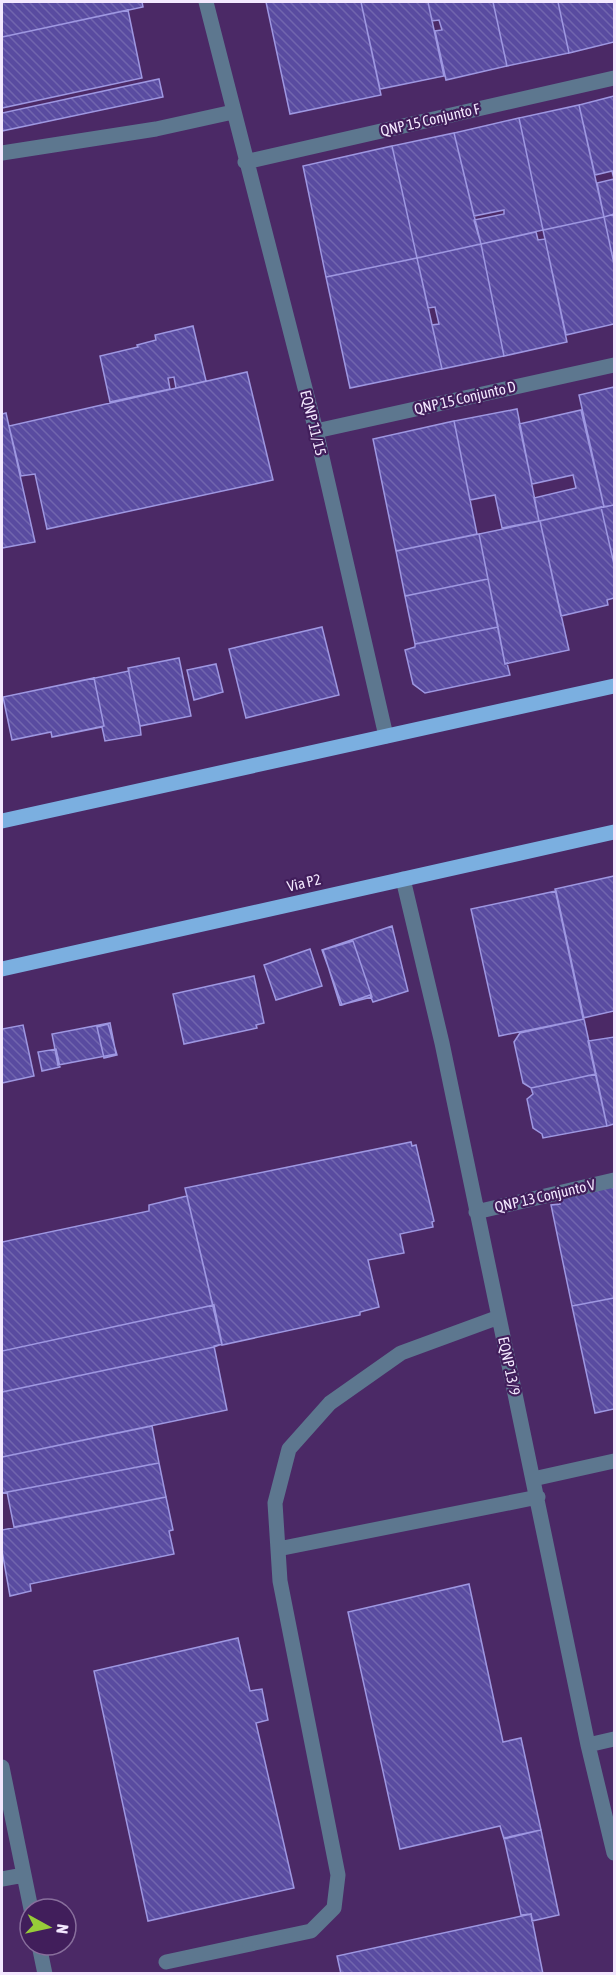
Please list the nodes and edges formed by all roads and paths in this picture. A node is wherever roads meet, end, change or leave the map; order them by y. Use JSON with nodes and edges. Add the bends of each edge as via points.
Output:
{"nodes":[{"id":1,"x":206,"y":2,"type":"edge"},
{"id":2,"x":615,"y":78,"type":"edge"},
{"id":3,"x":233,"y":112,"type":"junction"},
{"id":4,"x":2,"y":153,"type":"edge"},
{"id":5,"x":245,"y":162,"type":"junction"},
{"id":6,"x":615,"y":365,"type":"edge"},
{"id":7,"x":316,"y":431,"type":"junction"},
{"id":8,"x":615,"y":686,"type":"edge"},
{"id":9,"x":386,"y":736,"type":"junction"},
{"id":10,"x":2,"y":821,"type":"edge"},
{"id":11,"x":615,"y":832,"type":"edge"},
{"id":12,"x":403,"y":879,"type":"junction"},
{"id":13,"x":2,"y":969,"type":"edge"},
{"id":14,"x":615,"y":1180,"type":"edge"},
{"id":15,"x":476,"y":1212,"type":"junction"},
{"id":16,"x":499,"y":1317,"type":"junction"},
{"id":17,"x":615,"y":1461,"type":"edge"},
{"id":18,"x":533,"y":1479,"type":"junction"},
{"id":19,"x":538,"y":1497,"type":"junction"},
{"id":20,"x":278,"y":1549,"type":"junction"},
{"id":21,"x":615,"y":1739,"type":"edge"},
{"id":22,"x":588,"y":1745,"type":"junction"},
{"id":23,"x":2,"y":1767,"type":"edge"},
{"id":24,"x":615,"y":1853,"type":"edge"},
{"id":25,"x":24,"y":1875,"type":"junction"},
{"id":26,"x":2,"y":1879,"type":"edge"},
{"id":27,"x":29,"y":1897,"type":"edge"},
{"id":28,"x":41,"y":1957,"type":"edge"},
{"id":29,"x":166,"y":1962,"type":"dead end"},
{"id":30,"x":45,"y":1974,"type":"edge"}],
"edges":[{"from":1,"to":3,"type":"street","name":"EQNP 11/15"},
{"from":2,"to":5,"type":"street","name":"QNP 15 Conjunto F"},
{"from":3,"to":4,"type":"street","via":[[156,129]]},
{"from":3,"to":5,"type":"street","name":"EQNP 11/15"},
{"from":5,"to":7,"type":"street","name":"EQNP 11/15"},
{"from":6,"to":7,"type":"street","name":"QNP 15 Conjunto D"},
{"from":7,"to":9,"type":"street","name":"EQNP 11/15"},
{"from":8,"to":9,"type":"main road"},
{"from":9,"to":10,"type":"main road"},
{"from":11,"to":12,"type":"main road","name":"Via P2"},
{"from":12,"to":13,"type":"main road","name":"Via P2"},
{"from":12,"to":15,"type":"street","name":"EQNP 13/9"},
{"from":14,"to":15,"type":"street","name":"QNP 13 Conjunto V"},
{"from":15,"to":16,"type":"street","name":"EQNP 13/9"},
{"from":16,"to":18,"type":"street","name":"EQNP 13/9"},
{"from":16,"to":20,"type":"street","via":[[401,1353],[330,1402],[289,1449],[275,1503]]},
{"from":17,"to":18,"type":"street"},
{"from":18,"to":19,"type":"street","name":"EQNP 13/9"},
{"from":19,"to":20,"type":"street"},
{"from":19,"to":22,"type":"street","name":"EQNP 13/9"},
{"from":20,"to":29,"type":"street","via":[[288,1626],[338,1875],[334,1908],[312,1931]]},
{"from":21,"to":22,"type":"street"},
{"from":22,"to":24,"type":"street","name":"EQNP 13/9"},
{"from":23,"to":25,"type":"street"},
{"from":25,"to":26,"type":"street"},
{"from":25,"to":27,"type":"street"},
{"from":28,"to":30,"type":"street"}]}
